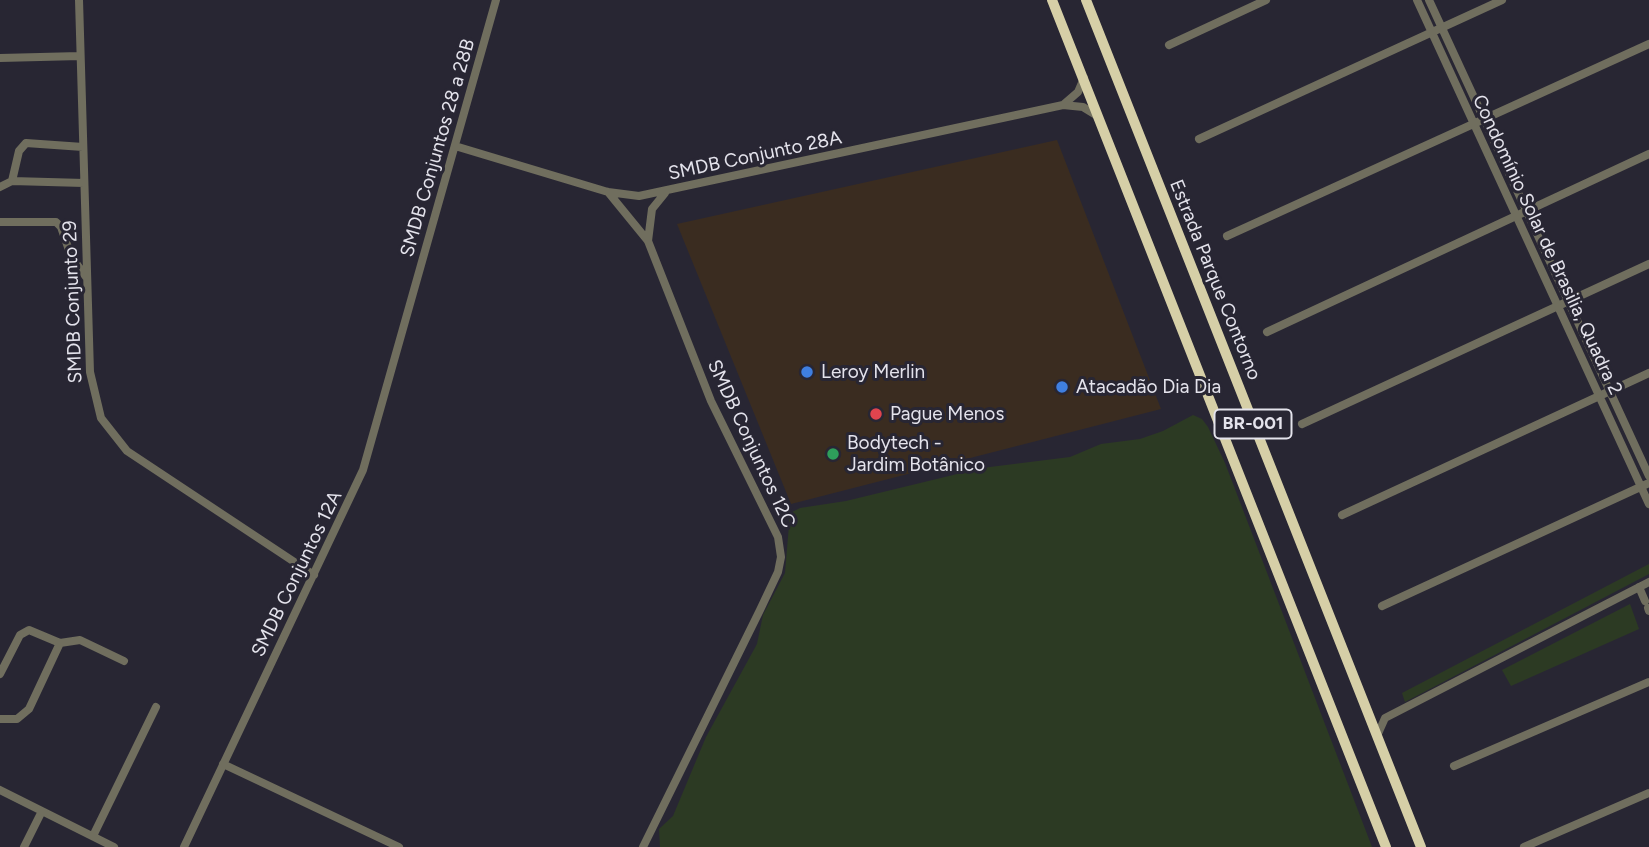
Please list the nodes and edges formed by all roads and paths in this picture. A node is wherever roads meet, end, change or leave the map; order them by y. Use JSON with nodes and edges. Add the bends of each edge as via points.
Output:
{"nodes":[{"id":1,"x":79,"y":0,"type":"edge"},
{"id":2,"x":496,"y":0,"type":"edge"},
{"id":3,"x":1052,"y":0,"type":"edge"},
{"id":4,"x":1086,"y":0,"type":"edge"},
{"id":5,"x":1266,"y":0,"type":"edge"},
{"id":6,"x":1417,"y":0,"type":"edge"},
{"id":7,"x":1429,"y":0,"type":"edge"},
{"id":8,"x":1502,"y":0,"type":"edge"},
{"id":9,"x":1441,"y":28,"type":"junction"},
{"id":10,"x":1432,"y":33,"type":"junction"},
{"id":11,"x":1649,"y":44,"type":"edge"},
{"id":12,"x":1169,"y":46,"type":"dead end"},
{"id":13,"x":80,"y":56,"type":"junction"},
{"id":14,"x":0,"y":58,"type":"edge"},
{"id":15,"x":1084,"y":78,"type":"junction"},
{"id":16,"x":1063,"y":105,"type":"junction"},
{"id":17,"x":1097,"y":115,"type":"junction"},
{"id":18,"x":1484,"y":119,"type":"junction"},
{"id":19,"x":1474,"y":124,"type":"junction"},
{"id":20,"x":1199,"y":139,"type":"dead end"},
{"id":21,"x":455,"y":146,"type":"junction"},
{"id":22,"x":83,"y":147,"type":"junction"},
{"id":23,"x":1649,"y":154,"type":"edge"},
{"id":24,"x":12,"y":181,"type":"junction"},
{"id":25,"x":84,"y":183,"type":"junction"},
{"id":26,"x":0,"y":187,"type":"edge"},
{"id":27,"x":671,"y":190,"type":"junction"},
{"id":28,"x":608,"y":192,"type":"junction"},
{"id":29,"x":1526,"y":211,"type":"junction"},
{"id":30,"x":1516,"y":216,"type":"junction"},
{"id":31,"x":0,"y":222,"type":"edge"},
{"id":32,"x":1227,"y":236,"type":"dead end"},
{"id":33,"x":648,"y":241,"type":"junction"},
{"id":34,"x":1649,"y":264,"type":"edge"},
{"id":35,"x":86,"y":277,"type":"junction"},
{"id":36,"x":1568,"y":302,"type":"junction"},
{"id":37,"x":411,"y":305,"type":"joint"},
{"id":38,"x":1558,"y":306,"type":"junction"},
{"id":39,"x":1267,"y":332,"type":"dead end"},
{"id":40,"x":1649,"y":373,"type":"edge"},
{"id":41,"x":1610,"y":391,"type":"junction"},
{"id":42,"x":1599,"y":396,"type":"junction"},
{"id":43,"x":1302,"y":424,"type":"dead end"},
{"id":44,"x":1649,"y":477,"type":"edge"},
{"id":45,"x":1645,"y":485,"type":"edge"},
{"id":46,"x":1649,"y":504,"type":"edge"},
{"id":47,"x":1342,"y":515,"type":"dead end"},
{"id":48,"x":313,"y":575,"type":"junction"},
{"id":49,"x":1649,"y":582,"type":"edge"},
{"id":50,"x":1639,"y":587,"type":"junction"},
{"id":51,"x":1647,"y":603,"type":"edge"},
{"id":52,"x":1382,"y":606,"type":"dead end"},
{"id":53,"x":60,"y":643,"type":"junction"},
{"id":54,"x":124,"y":661,"type":"dead end"},
{"id":55,"x":0,"y":674,"type":"edge"},
{"id":56,"x":1649,"y":682,"type":"edge"},
{"id":57,"x":156,"y":707,"type":"dead end"},
{"id":58,"x":1369,"y":715,"type":"junction"},
{"id":59,"x":1385,"y":718,"type":"junction"},
{"id":60,"x":0,"y":719,"type":"edge"},
{"id":61,"x":1377,"y":736,"type":"junction"},
{"id":62,"x":223,"y":764,"type":"junction"},
{"id":63,"x":1454,"y":766,"type":"dead end"},
{"id":64,"x":0,"y":790,"type":"edge"},
{"id":65,"x":1649,"y":793,"type":"edge"},
{"id":66,"x":42,"y":811,"type":"junction"},
{"id":67,"x":93,"y":836,"type":"junction"},
{"id":68,"x":24,"y":847,"type":"edge"},
{"id":69,"x":114,"y":847,"type":"edge"},
{"id":70,"x":184,"y":847,"type":"edge"},
{"id":71,"x":399,"y":847,"type":"edge"},
{"id":72,"x":643,"y":847,"type":"edge"},
{"id":73,"x":1386,"y":847,"type":"edge"},
{"id":74,"x":1421,"y":847,"type":"edge"},
{"id":75,"x":1524,"y":847,"type":"edge"}],
"edges":[{"from":1,"to":13,"type":"street","name":"SMDB Conjunto 29"},
{"from":2,"to":21,"type":"street","name":"SMDB Conjuntos 28 a 28B"},
{"from":3,"to":15,"type":"highway","number":"BR-001"},
{"from":4,"to":58,"type":"highway","name":"Estrada Parque Contorno","number":"BR-001"},
{"from":5,"to":12,"type":"street"},
{"from":6,"to":10,"type":"street","name":"Condomínio Solar de Brasilia, Quadra 2"},
{"from":7,"to":9,"type":"street","name":"Condomínio Solar de Brasilia, Quadra 2"},
{"from":8,"to":9,"type":"street"},
{"from":9,"to":10,"type":"street"},
{"from":9,"to":18,"type":"street","name":"Condomínio Solar de Brasilia, Quadra 2"},
{"from":10,"to":19,"type":"street","name":"Condomínio Solar de Brasilia, Quadra 2"},
{"from":10,"to":20,"type":"street"},
{"from":11,"to":18,"type":"street"},
{"from":13,"to":14,"type":"street"},
{"from":13,"to":22,"type":"street","name":"SMDB Conjunto 29"},
{"from":15,"to":16,"type":"street","via":[[1078,92]]},
{"from":15,"to":17,"type":"highway","number":"BR-001"},
{"from":16,"to":17,"type":"street","via":[[1083,107]]},
{"from":16,"to":27,"type":"street","name":"SMDB Conjunto 28A"},
{"from":17,"to":73,"type":"highway","number":"BR-001"},
{"from":18,"to":19,"type":"street"},
{"from":18,"to":29,"type":"street","name":"Condomínio Solar de Brasilia, Quadra 2"},
{"from":19,"to":30,"type":"street","name":"Condomínio Solar de Brasilia, Quadra 2"},
{"from":19,"to":32,"type":"street"},
{"from":21,"to":28,"type":"street","name":"SMDB Conjunto 28A"},
{"from":21,"to":37,"type":"street","name":"SMDB Conjuntos 28 a 28B"},
{"from":22,"to":24,"type":"street","via":[[26,142],[19,150]]},
{"from":22,"to":25,"type":"street","name":"SMDB Conjunto 29"},
{"from":23,"to":29,"type":"street"},
{"from":24,"to":25,"type":"street"},
{"from":24,"to":26,"type":"street"},
{"from":25,"to":35,"type":"street","name":"SMDB Conjunto 29"},
{"from":27,"to":28,"type":"street","name":"SMDB Conjunto 28A","via":[[639,195]]},
{"from":27,"to":33,"type":"street","via":[[657,199],[652,209]]},
{"from":28,"to":33,"type":"street","name":"SMDB Conjuntos 12C"},
{"from":29,"to":30,"type":"street"},
{"from":29,"to":36,"type":"street","name":"Condomínio Solar de Brasilia, Quadra 2"},
{"from":30,"to":38,"type":"street","name":"Condomínio Solar de Brasilia, Quadra 2"},
{"from":30,"to":39,"type":"street"},
{"from":31,"to":35,"type":"street","via":[[56,222]]},
{"from":33,"to":72,"type":"street","name":"SMDB Conjuntos 12C","via":[[711,401],[778,537],[781,557],[760,610]]},
{"from":34,"to":36,"type":"street"},
{"from":35,"to":48,"type":"street","name":"SMDB Conjunto 29","via":[[93,394],[112,436],[150,468]]},
{"from":36,"to":38,"type":"street"},
{"from":36,"to":41,"type":"street","name":"Condomínio Solar de Brasilia, Quadra 2"},
{"from":37,"to":48,"type":"street","name":"SMDB Conjuntos 12A","via":[[363,470]]},
{"from":38,"to":42,"type":"street","name":"Condomínio Solar de Brasilia, Quadra 2"},
{"from":38,"to":43,"type":"street"},
{"from":40,"to":41,"type":"street"},
{"from":41,"to":42,"type":"street"},
{"from":41,"to":44,"type":"street","name":"Condomínio Solar de Brasilia, Quadra 2"},
{"from":42,"to":45,"type":"street","name":"Condomínio Solar de Brasilia, Quadra 2"},
{"from":42,"to":47,"type":"street"},
{"from":45,"to":46,"type":"street","name":"Condomínio Solar de Brasilia, Quadra 2"},
{"from":45,"to":52,"type":"street"},
{"from":48,"to":62,"type":"street","name":"SMDB Conjuntos 12A"},
{"from":49,"to":50,"type":"street"},
{"from":50,"to":51,"type":"street"},
{"from":50,"to":59,"type":"street"},
{"from":53,"to":54,"type":"street","via":[[79,640]]},
{"from":53,"to":55,"type":"street","via":[[26,631],[16,640]]},
{"from":53,"to":60,"type":"street","via":[[29,709],[17,719]]},
{"from":56,"to":63,"type":"street"},
{"from":57,"to":67,"type":"street"},
{"from":58,"to":59,"type":"street"},
{"from":58,"to":61,"type":"highway","name":"Estrada Parque Contorno","number":"BR-001"},
{"from":59,"to":61,"type":"street"},
{"from":61,"to":74,"type":"highway","name":"Estrada Parque Contorno","number":"BR-001"},
{"from":62,"to":70,"type":"street","name":"SMDB Conjuntos 12A"},
{"from":62,"to":71,"type":"street"},
{"from":64,"to":66,"type":"street"},
{"from":65,"to":75,"type":"street"},
{"from":66,"to":67,"type":"street"},
{"from":66,"to":68,"type":"street"},
{"from":67,"to":69,"type":"street"}]}
